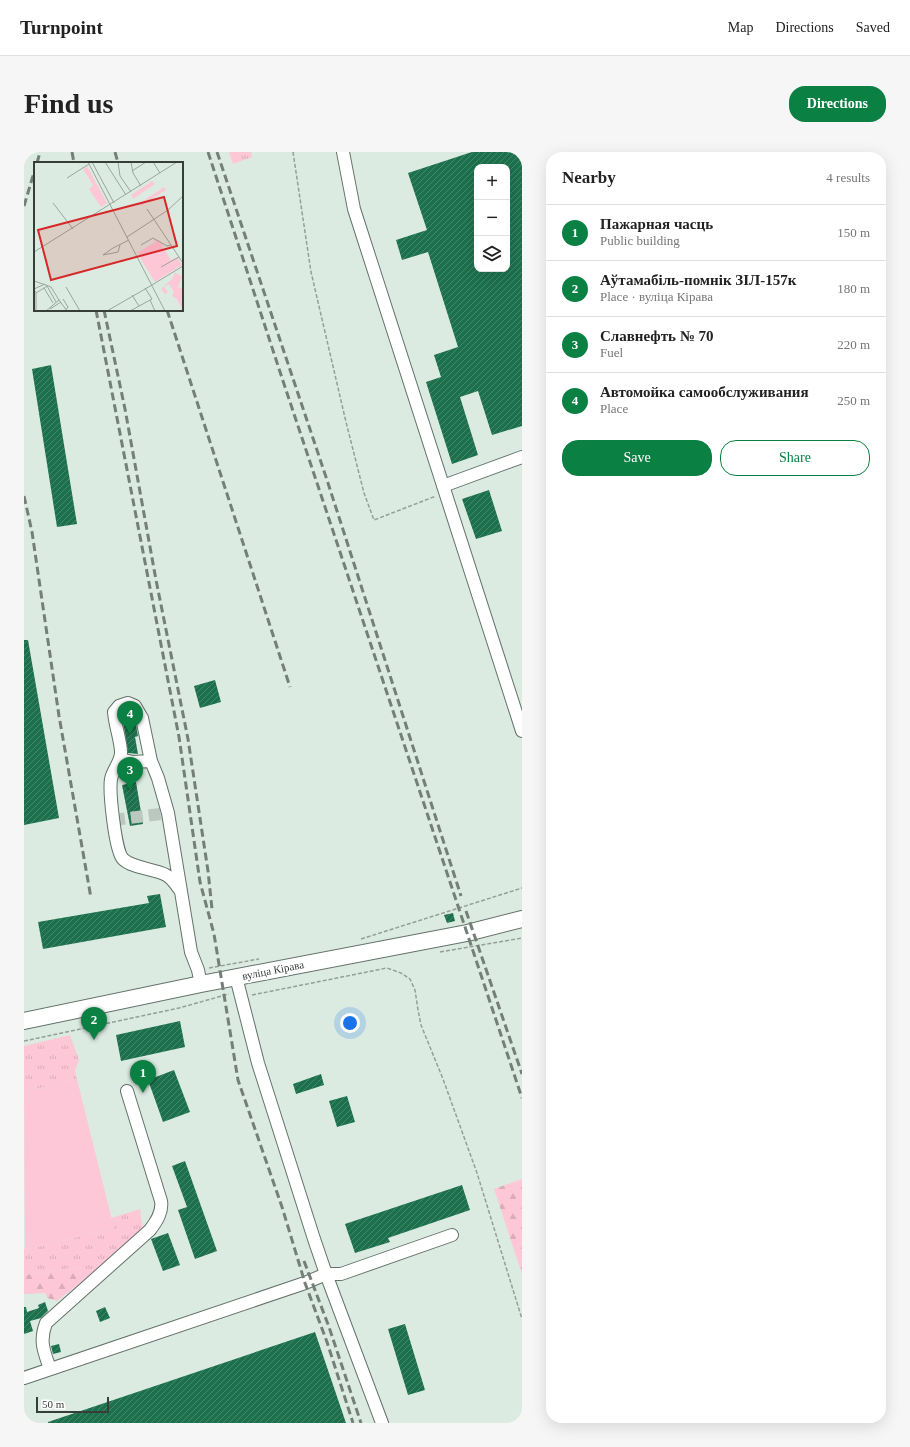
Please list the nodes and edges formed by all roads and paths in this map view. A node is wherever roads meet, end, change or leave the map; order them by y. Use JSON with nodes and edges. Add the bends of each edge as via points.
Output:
{"nodes":[{"id":1,"x":293,"y":152,"type":"edge"},
{"id":2,"x":343,"y":152,"type":"edge"},
{"id":3,"x":522,"y":457,"type":"edge"},
{"id":4,"x":444,"y":489,"type":"junction"},
{"id":5,"x":522,"y":731,"type":"edge"},
{"id":6,"x":120,"y":759,"type":"junction"},
{"id":7,"x":151,"y":761,"type":"junction"},
{"id":8,"x":522,"y":888,"type":"edge"},
{"id":9,"x":180,"y":890,"type":"junction"},
{"id":10,"x":522,"y":919,"type":"edge"},
{"id":11,"x":522,"y":938,"type":"edge"},
{"id":12,"x":358,"y":940,"type":"dead end"},
{"id":13,"x":435,"y":953,"type":"dead end"},
{"id":14,"x":266,"y":958,"type":"dead end"},
{"id":15,"x":199,"y":977,"type":"junction"},
{"id":16,"x":239,"y":988,"type":"junction"},
{"id":17,"x":24,"y":1021,"type":"edge"},
{"id":18,"x":24,"y":1041,"type":"edge"},
{"id":19,"x":127,"y":1090,"type":"dead end"},
{"id":20,"x":452,"y":1235,"type":"dead end"},
{"id":21,"x":326,"y":1274,"type":"junction"},
{"id":22,"x":522,"y":1320,"type":"edge"},
{"id":23,"x":50,"y":1369,"type":"junction"},
{"id":24,"x":24,"y":1378,"type":"edge"},
{"id":25,"x":382,"y":1423,"type":"edge"}],
"edges":[{"from":1,"to":4,"type":"path","via":[[311,272],[364,493],[374,520]]},
{"from":2,"to":4,"type":"lane","via":[[354,209]]},
{"from":3,"to":4,"type":"lane"},
{"from":4,"to":5,"type":"lane"},
{"from":6,"to":7,"type":"lane","via":[[133,762]]},
{"from":6,"to":7,"type":"lane","via":[[121,751],[114,712],[128,702],[135,706],[142,718]]},
{"from":6,"to":9,"type":"lane","via":[[111,777],[110,788],[119,852],[124,860],[132,864],[166,875]]},
{"from":7,"to":9,"type":"lane","via":[[168,813]]},
{"from":8,"to":12,"type":"path"},
{"from":9,"to":15,"type":"lane","via":[[191,952]]},
{"from":10,"to":16,"type":"main road","name":"вуліца Кірава"},
{"from":11,"to":13,"type":"path"},
{"from":14,"to":15,"type":"path"},
{"from":15,"to":16,"type":"main road","name":"вуліца Кірава"},
{"from":15,"to":17,"type":"main road","name":"вуліца Кірава"},
{"from":16,"to":18,"type":"path","via":[[179,1008]]},
{"from":16,"to":21,"type":"lane","via":[[258,1063]]},
{"from":16,"to":22,"type":"path","via":[[387,968],[410,979],[422,1024],[477,1173]]},
{"from":19,"to":23,"type":"lane","via":[[161,1205],[158,1219],[150,1230],[46,1323],[42,1334],[42,1346]]},
{"from":20,"to":21,"type":"lane","via":[[341,1274]]},
{"from":21,"to":23,"type":"lane"},
{"from":21,"to":25,"type":"lane"},
{"from":23,"to":24,"type":"lane"}]}
